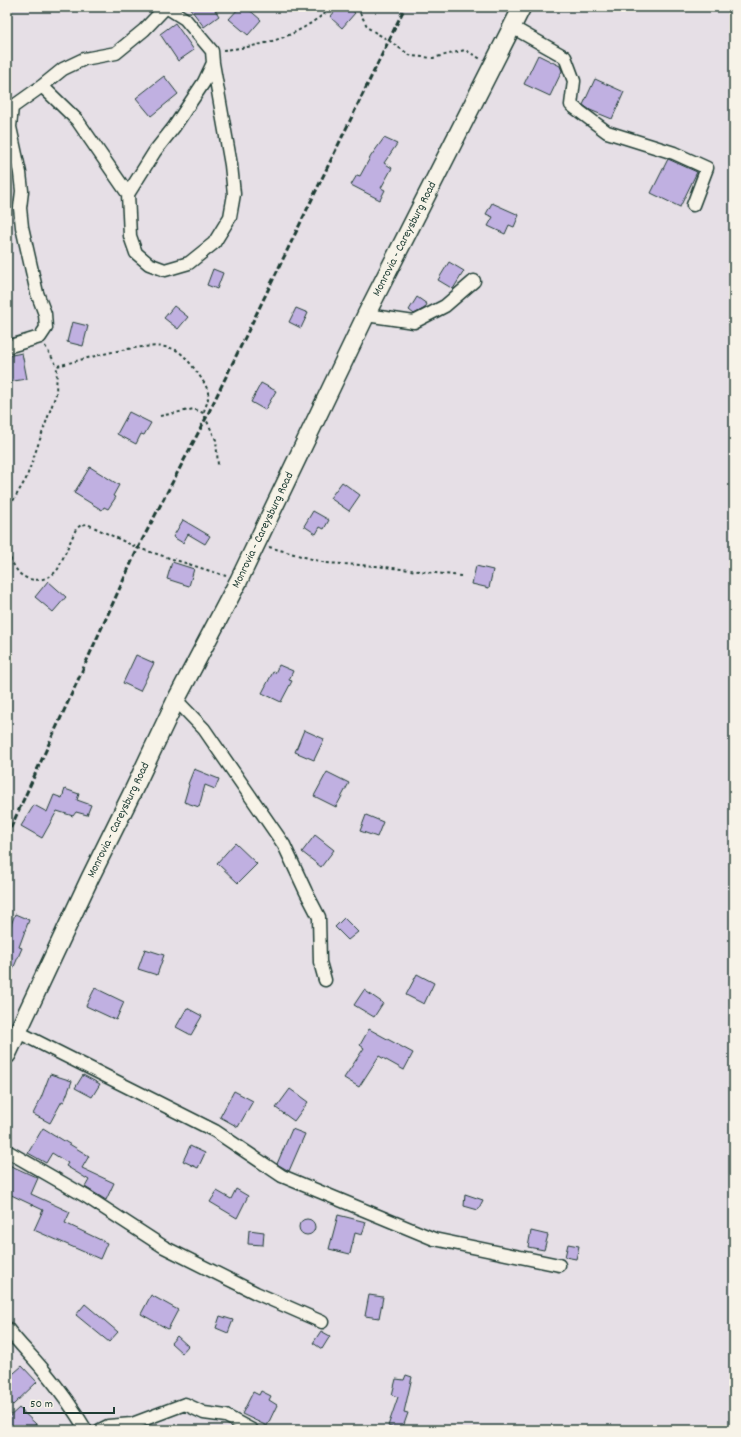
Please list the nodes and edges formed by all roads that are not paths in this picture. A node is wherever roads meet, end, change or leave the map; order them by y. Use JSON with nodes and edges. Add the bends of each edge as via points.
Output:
{"nodes":[{"id":1,"x":522,"y":7,"type":"edge"},
{"id":2,"x":512,"y":28,"type":"junction"},
{"id":3,"x":213,"y":57,"type":"junction"},
{"id":4,"x":42,"y":86,"type":"junction"},
{"id":5,"x":10,"y":109,"type":"edge"},
{"id":6,"x":128,"y":194,"type":"junction"},
{"id":7,"x":693,"y":205,"type":"dead end"},
{"id":8,"x":474,"y":281,"type":"dead end"},
{"id":9,"x":366,"y":315,"type":"junction"},
{"id":10,"x":7,"y":347,"type":"edge"},
{"id":11,"x":176,"y":700,"type":"junction"},
{"id":12,"x":325,"y":980,"type":"dead end"},
{"id":13,"x":18,"y":1032,"type":"junction"},
{"id":14,"x":7,"y":1055,"type":"edge"},
{"id":15,"x":7,"y":1151,"type":"edge"},
{"id":16,"x":559,"y":1265,"type":"dead end"},
{"id":17,"x":322,"y":1322,"type":"dead end"},
{"id":18,"x":7,"y":1328,"type":"edge"},
{"id":19,"x":86,"y":1430,"type":"edge"},
{"id":20,"x":100,"y":1430,"type":"edge"},
{"id":21,"x":252,"y":1430,"type":"edge"}],
"edges":[{"from":1,"to":2,"type":"main road","name":"Monrovia - Careysburg Road"},
{"from":2,"to":7,"type":"street","via":[[565,57],[574,81],[571,105],[607,132],[707,168]]},
{"from":2,"to":9,"type":"main road","name":"Monrovia - Careysburg Road"},
{"from":3,"to":4,"type":"street","via":[[185,19],[166,7],[144,30],[116,53],[84,59],[63,69]]},
{"from":3,"to":6,"type":"street","via":[[204,82]]},
{"from":3,"to":6,"type":"street","via":[[234,194],[230,217],[214,244],[189,263],[165,270],[149,264],[136,253],[130,236]]},
{"from":4,"to":5,"type":"street"},
{"from":4,"to":6,"type":"street","via":[[77,120]]},
{"from":5,"to":10,"type":"street","via":[[10,127],[22,191],[22,227],[37,293],[45,314],[46,328],[40,337]]},
{"from":8,"to":9,"type":"street","via":[[445,306],[414,322]]},
{"from":9,"to":11,"type":"main road","name":"Monrovia - Careysburg Road","via":[[239,580]]},
{"from":11,"to":12,"type":"street","via":[[204,729],[284,845],[319,917],[320,962]]},
{"from":11,"to":13,"type":"main road","name":"Monrovia - Careysburg Road"},
{"from":13,"to":14,"type":"main road","name":"Monrovia - Careysburg Road"},
{"from":13,"to":16,"type":"street","via":[[216,1131],[282,1176],[434,1239]]},
{"from":15,"to":17,"type":"street","via":[[87,1197],[164,1247],[256,1293]]},
{"from":18,"to":19,"type":"street","via":[[45,1372]]},
{"from":20,"to":21,"type":"street","via":[[108,1426],[132,1424],[185,1404],[204,1413],[226,1416]]}]}
